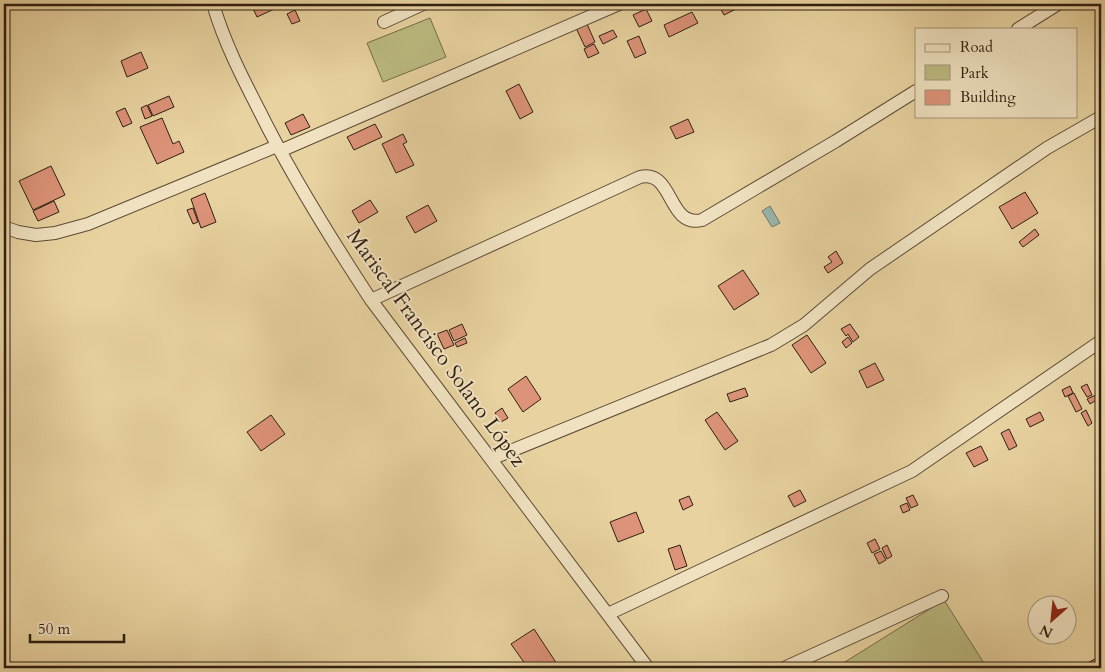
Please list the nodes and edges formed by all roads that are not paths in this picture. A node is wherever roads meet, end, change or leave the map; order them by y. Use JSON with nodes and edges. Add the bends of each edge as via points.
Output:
{"nodes":[{"id":1,"x":213,"y":4,"type":"edge"},
{"id":2,"x":423,"y":4,"type":"edge"},
{"id":3,"x":619,"y":4,"type":"edge"},
{"id":4,"x":1058,"y":4,"type":"edge"},
{"id":5,"x":384,"y":22,"type":"dead end"},
{"id":6,"x":1020,"y":28,"type":"edge"},
{"id":7,"x":915,"y":93,"type":"edge"},
{"id":8,"x":1101,"y":117,"type":"edge"},
{"id":9,"x":278,"y":149,"type":"junction"},
{"id":10,"x":4,"y":227,"type":"edge"},
{"id":11,"x":371,"y":300,"type":"junction"},
{"id":12,"x":1101,"y":341,"type":"edge"},
{"id":13,"x":492,"y":459,"type":"junction"},
{"id":14,"x":942,"y":596,"type":"dead end"},
{"id":15,"x":608,"y":614,"type":"junction"},
{"id":16,"x":648,"y":668,"type":"edge"},
{"id":17,"x":784,"y":668,"type":"edge"}],
"edges":[{"from":1,"to":9,"type":"street","name":"Mariscal Francisco Solano López","via":[[238,71]]},
{"from":2,"to":5,"type":"street"},
{"from":3,"to":9,"type":"street"},
{"from":4,"to":6,"type":"street"},
{"from":7,"to":11,"type":"street","via":[[702,220],[692,221],[682,216],[660,182],[644,176]]},
{"from":8,"to":13,"type":"street","via":[[1047,148],[870,269],[804,325],[771,345]]},
{"from":9,"to":10,"type":"street","via":[[88,224],[36,235]]},
{"from":9,"to":11,"type":"street","name":"Mariscal Francisco Solano López"},
{"from":11,"to":13,"type":"street","name":"Mariscal Francisco Solano López"},
{"from":12,"to":15,"type":"street","via":[[912,471]]},
{"from":13,"to":15,"type":"street","name":"Mariscal Francisco Solano López"},
{"from":14,"to":17,"type":"street"},
{"from":15,"to":16,"type":"street","name":"Mariscal Francisco Solano López"}]}
